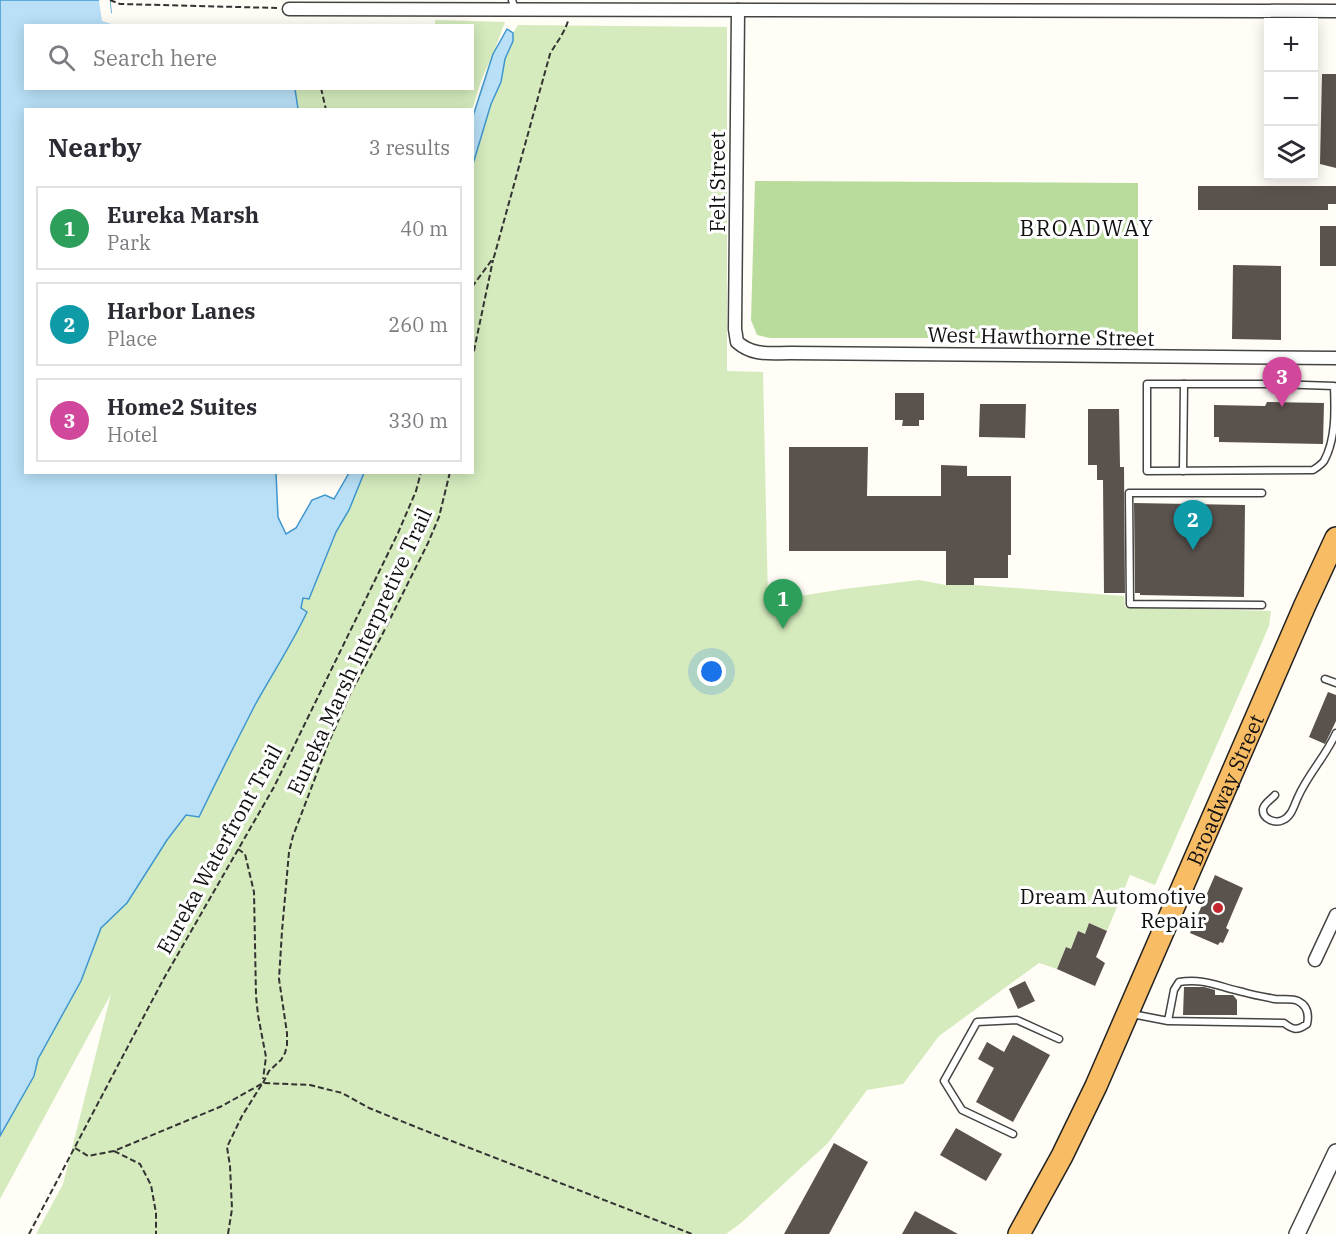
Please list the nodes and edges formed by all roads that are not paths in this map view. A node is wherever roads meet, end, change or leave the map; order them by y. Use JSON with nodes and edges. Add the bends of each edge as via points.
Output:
{"nodes":[{"id":1,"x":513,"y":5,"type":"edge"},
{"id":2,"x":573,"y":6,"type":"edge"},
{"id":3,"x":1285,"y":6,"type":"edge"},
{"id":4,"x":289,"y":9,"type":"road end"},
{"id":5,"x":738,"y":10,"type":"junction"},
{"id":6,"x":1336,"y":11,"type":"edge"},
{"id":7,"x":746,"y":349,"type":"joint"},
{"id":8,"x":1275,"y":358,"type":"junction"},
{"id":9,"x":1336,"y":358,"type":"edge"},
{"id":10,"x":1184,"y":384,"type":"junction"},
{"id":11,"x":1275,"y":384,"type":"junction"},
{"id":12,"x":1183,"y":471,"type":"junction"},
{"id":13,"x":1262,"y":493,"type":"dead end"},
{"id":14,"x":1336,"y":538,"type":"edge"},
{"id":15,"x":1262,"y":605,"type":"dead end"},
{"id":16,"x":1325,"y":679,"type":"dead end"},
{"id":17,"x":1336,"y":683,"type":"edge"},
{"id":18,"x":1336,"y":733,"type":"edge"},
{"id":19,"x":1275,"y":795,"type":"dead end"},
{"id":20,"x":1336,"y":915,"type":"edge"},
{"id":21,"x":1315,"y":960,"type":"dead end"},
{"id":22,"x":1128,"y":1014,"type":"junction"},
{"id":23,"x":1168,"y":1021,"type":"junction"},
{"id":24,"x":1059,"y":1039,"type":"dead end"},
{"id":25,"x":1013,"y":1134,"type":"dead end"},
{"id":26,"x":1336,"y":1152,"type":"edge"},
{"id":27,"x":1019,"y":1234,"type":"edge"},
{"id":28,"x":1297,"y":1234,"type":"edge"}],
"edges":[{"from":1,"to":2,"type":"street"},
{"from":1,"to":4,"type":"street"},
{"from":2,"to":5,"type":"street"},
{"from":3,"to":5,"type":"street"},
{"from":3,"to":6,"type":"street"},
{"from":5,"to":7,"type":"street","name":"Felt Street","via":[[735,329],[737,342]]},
{"from":7,"to":8,"type":"street","name":"West Hawthorne Street","via":[[778,353]]},
{"from":8,"to":9,"type":"street","name":"West Hawthorne Street"},
{"from":8,"to":11,"type":"lane"},
{"from":10,"to":11,"type":"lane"},
{"from":10,"to":12,"type":"lane"},
{"from":10,"to":12,"type":"lane","via":[[1147,384],[1147,471]]},
{"from":11,"to":12,"type":"lane","via":[[1334,386],[1335,428],[1323,463],[1313,470]]},
{"from":13,"to":15,"type":"lane","via":[[1129,493],[1130,604]]},
{"from":14,"to":22,"type":"highway","name":"Broadway Street"},
{"from":16,"to":17,"type":"lane"},
{"from":18,"to":19,"type":"lane","via":[[1305,781],[1290,814],[1276,822],[1264,815],[1263,809]]},
{"from":20,"to":21,"type":"street"},
{"from":22,"to":23,"type":"lane"},
{"from":22,"to":27,"type":"highway","name":"Broadway Street","via":[[1062,1156]]},
{"from":23,"to":23,"type":"lane","via":[[1284,1023],[1299,1030],[1307,1024],[1309,1016],[1298,1000],[1280,1000],[1210,982],[1190,981],[1179,982],[1174,990]]},
{"from":24,"to":25,"type":"lane","via":[[1017,1020],[976,1023],[944,1081],[962,1110]]},
{"from":26,"to":28,"type":"street"}]}
